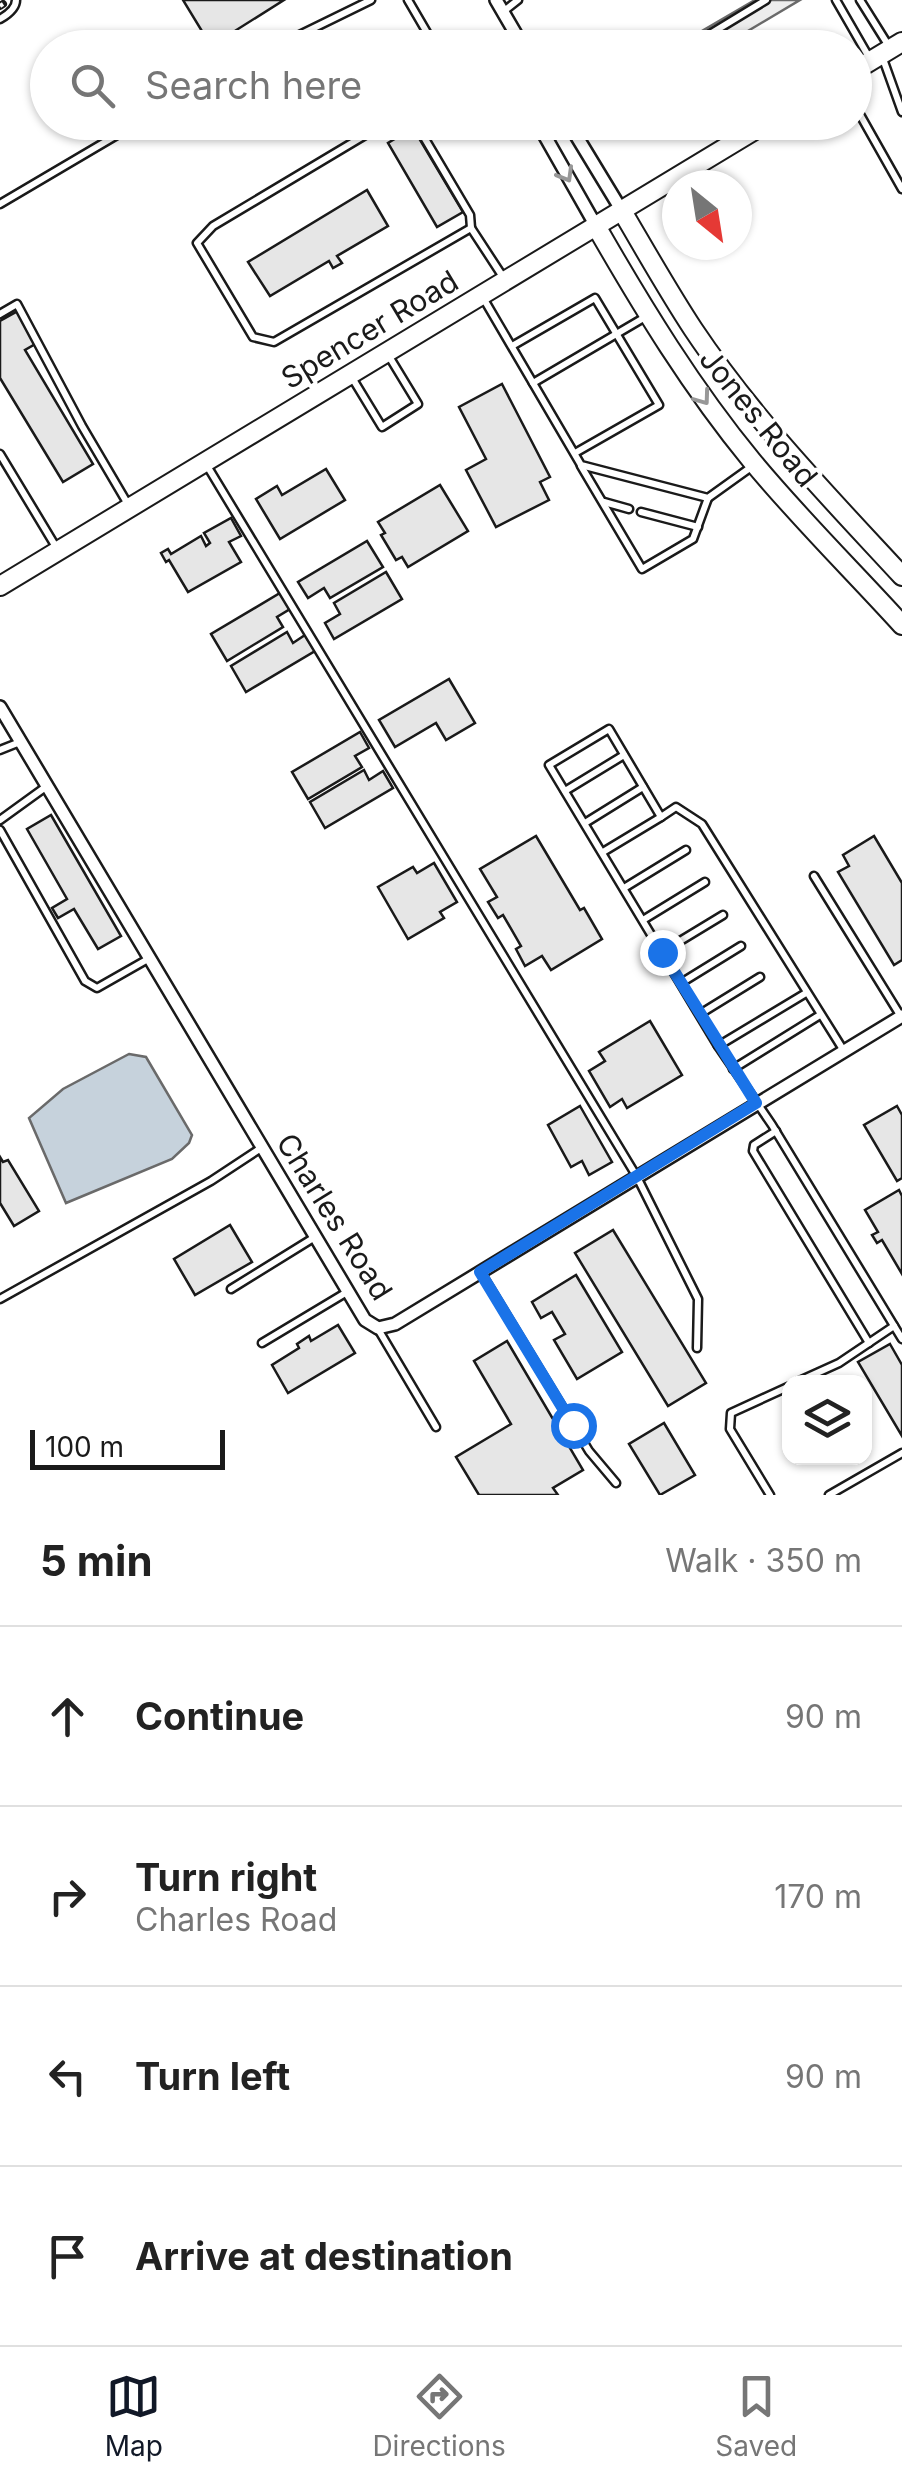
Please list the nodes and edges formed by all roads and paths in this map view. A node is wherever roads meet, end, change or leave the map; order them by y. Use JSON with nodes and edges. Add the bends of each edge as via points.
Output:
{"nodes":[{"id":1,"x":16,"y":0,"type":"edge"},
{"id":2,"x":371,"y":0,"type":"edge"},
{"id":3,"x":408,"y":0,"type":"edge"},
{"id":4,"x":518,"y":0,"type":"edge"},
{"id":5,"x":766,"y":0,"type":"edge"},
{"id":6,"x":836,"y":0,"type":"edge"},
{"id":7,"x":860,"y":0,"type":"edge"},
{"id":8,"x":499,"y":6,"type":"edge"},
{"id":9,"x":0,"y":19,"type":"edge"},
{"id":10,"x":310,"y":30,"type":"edge"},
{"id":11,"x":426,"y":30,"type":"edge"},
{"id":12,"x":512,"y":30,"type":"edge"},
{"id":13,"x":717,"y":30,"type":"edge"},
{"id":14,"x":865,"y":30,"type":"edge"},
{"id":15,"x":886,"y":52,"type":"edge"},
{"id":16,"x":902,"y":112,"type":"edge"},
{"id":17,"x":872,"y":136,"type":"edge"},
{"id":18,"x":108,"y":140,"type":"edge"},
{"id":19,"x":357,"y":140,"type":"edge"},
{"id":20,"x":425,"y":140,"type":"edge"},
{"id":21,"x":547,"y":140,"type":"edge"},
{"id":22,"x":579,"y":140,"type":"edge"},
{"id":23,"x":738,"y":140,"type":"edge"},
{"id":24,"x":902,"y":189,"type":"edge"},
{"id":25,"x":0,"y":204,"type":"edge"},
{"id":26,"x":622,"y":211,"type":"junction"},
{"id":27,"x":596,"y":226,"type":"junction"},
{"id":28,"x":470,"y":228,"type":"junction"},
{"id":29,"x":506,"y":281,"type":"junction"},
{"id":30,"x":482,"y":295,"type":"junction"},
{"id":31,"x":568,"y":313,"type":"junction"},
{"id":32,"x":0,"y":314,"type":"edge"},
{"id":33,"x":648,"y":315,"type":"junction"},
{"id":34,"x":573,"y":322,"type":"dead end"},
{"id":35,"x":616,"y":334,"type":"junction"},
{"id":36,"x":584,"y":339,"type":"dead end"},
{"id":37,"x":512,"y":346,"type":"junction"},
{"id":38,"x":567,"y":350,"type":"dead end"},
{"id":39,"x":590,"y":350,"type":"junction"},
{"id":40,"x":387,"y":352,"type":"junction"},
{"id":41,"x":549,"y":360,"type":"dead end"},
{"id":42,"x":572,"y":360,"type":"junction"},
{"id":43,"x":555,"y":370,"type":"junction"},
{"id":44,"x":350,"y":374,"type":"junction"},
{"id":45,"x":533,"y":383,"type":"junction"},
{"id":46,"x":780,"y":443,"type":"junction"},
{"id":47,"x":574,"y":453,"type":"junction"},
{"id":48,"x":0,"y":454,"type":"edge"},
{"id":49,"x":205,"y":462,"type":"junction"},
{"id":50,"x":581,"y":465,"type":"junction"},
{"id":51,"x":755,"y":465,"type":"junction"},
{"id":52,"x":708,"y":498,"type":"junction"},
{"id":53,"x":603,"y":502,"type":"junction"},
{"id":54,"x":129,"y":508,"type":"junction"},
{"id":55,"x":630,"y":508,"type":"dead end"},
{"id":56,"x":641,"y":512,"type":"dead end"},
{"id":57,"x":698,"y":526,"type":"junction"},
{"id":58,"x":58,"y":551,"type":"junction"},
{"id":59,"x":902,"y":576,"type":"edge"},
{"id":60,"x":0,"y":586,"type":"edge"},
{"id":61,"x":902,"y":624,"type":"edge"},
{"id":62,"x":0,"y":707,"type":"edge"},
{"id":63,"x":21,"y":742,"type":"junction"},
{"id":64,"x":0,"y":750,"type":"edge"},
{"id":65,"x":624,"y":755,"type":"junction"},
{"id":66,"x":47,"y":786,"type":"junction"},
{"id":67,"x":643,"y":786,"type":"junction"},
{"id":68,"x":565,"y":791,"type":"junction"},
{"id":69,"x":661,"y":817,"type":"junction"},
{"id":70,"x":0,"y":819,"type":"edge"},
{"id":71,"x":584,"y":823,"type":"junction"},
{"id":72,"x":0,"y":830,"type":"edge"},
{"id":73,"x":686,"y":850,"type":"dead end"},
{"id":74,"x":603,"y":852,"type":"junction"},
{"id":75,"x":814,"y":876,"type":"dead end"},
{"id":76,"x":704,"y":882,"type":"dead end"},
{"id":77,"x":624,"y":888,"type":"junction"},
{"id":78,"x":723,"y":914,"type":"dead end"},
{"id":79,"x":643,"y":920,"type":"junction"},
{"id":80,"x":741,"y":946,"type":"dead end"},
{"id":81,"x":662,"y":952,"type":"junction"},
{"id":82,"x":149,"y":958,"type":"junction"},
{"id":83,"x":760,"y":977,"type":"dead end"},
{"id":84,"x":681,"y":983,"type":"junction"},
{"id":85,"x":806,"y":993,"type":"junction"},
{"id":86,"x":700,"y":1014,"type":"junction"},
{"id":87,"x":820,"y":1016,"type":"junction"},
{"id":88,"x":902,"y":1016,"type":"edge"},
{"id":89,"x":718,"y":1046,"type":"junction"},
{"id":90,"x":844,"y":1051,"type":"junction"},
{"id":91,"x":733,"y":1069,"type":"junction"},
{"id":92,"x":756,"y":1103,"type":"junction"},
{"id":93,"x":776,"y":1132,"type":"junction"},
{"id":94,"x":262,"y":1147,"type":"junction"},
{"id":95,"x":637,"y":1177,"type":"junction"},
{"id":96,"x":315,"y":1236,"type":"junction"},
{"id":97,"x":480,"y":1272,"type":"junction"},
{"id":98,"x":231,"y":1289,"type":"dead end"},
{"id":99,"x":348,"y":1292,"type":"junction"},
{"id":100,"x":0,"y":1299,"type":"edge"},
{"id":101,"x":894,"y":1326,"type":"junction"},
{"id":102,"x":378,"y":1328,"type":"junction"},
{"id":103,"x":902,"y":1340,"type":"edge"},
{"id":104,"x":262,"y":1343,"type":"dead end"},
{"id":105,"x":869,"y":1343,"type":"junction"},
{"id":106,"x":697,"y":1348,"type":"dead end"},
{"id":107,"x":812,"y":1375,"type":"edge"},
{"id":108,"x":782,"y":1390,"type":"edge"},
{"id":109,"x":436,"y":1427,"type":"dead end"},
{"id":110,"x":902,"y":1453,"type":"edge"},
{"id":111,"x":616,"y":1482,"type":"dead end"},
{"id":112,"x":770,"y":1495,"type":"edge"},
{"id":113,"x":829,"y":1495,"type":"edge"}],
"edges":[{"from":1,"to":9,"type":"lane"},
{"from":2,"to":10,"type":"lane"},
{"from":3,"to":11,"type":"lane"},
{"from":4,"to":8,"type":"lane"},
{"from":5,"to":13,"type":"lane"},
{"from":6,"to":14,"type":"lane"},
{"from":7,"to":15,"type":"lane"},
{"from":8,"to":12,"type":"street"},
{"from":15,"to":16,"type":"lane"},
{"from":17,"to":24,"type":"lane"},
{"from":18,"to":25,"type":"lane"},
{"from":19,"to":28,"type":"lane","via":[[213,226],[198,243],[252,338],[274,342]]},
{"from":20,"to":28,"type":"lane","via":[[470,215]]},
{"from":21,"to":27,"type":"street","one_way":true},
{"from":22,"to":26,"type":"street"},
{"from":23,"to":26,"type":"main road","name":"Spencer Road"},
{"from":26,"to":27,"type":"main road","name":"Spencer Road"},
{"from":26,"to":46,"type":"main road","name":"Jones Road","via":[[694,330]]},
{"from":27,"to":29,"type":"main road","name":"Spencer Road"},
{"from":27,"to":33,"type":"main road","name":"Jones Road"},
{"from":28,"to":29,"type":"lane"},
{"from":29,"to":30,"type":"main road","name":"Spencer Road"},
{"from":30,"to":37,"type":"lane"},
{"from":30,"to":40,"type":"main road","name":"Spencer Road"},
{"from":31,"to":34,"type":"lane"},
{"from":31,"to":35,"type":"lane","via":[[595,298]]},
{"from":31,"to":37,"type":"lane","via":[[536,338]]},
{"from":32,"to":54,"type":"lane","via":[[18,304]]},
{"from":33,"to":35,"type":"lane"},
{"from":33,"to":51,"type":"main road","name":"Jones Road","one_way":true},
{"from":35,"to":39,"type":"lane"},
{"from":35,"to":47,"type":"lane","via":[[659,404]]},
{"from":36,"to":39,"type":"lane"},
{"from":37,"to":45,"type":"lane"},
{"from":38,"to":42,"type":"lane"},
{"from":39,"to":42,"type":"lane"},
{"from":40,"to":44,"type":"main road","name":"Spencer Road"},
{"from":40,"to":44,"type":"lane","via":[[418,404],[382,427]]},
{"from":41,"to":43,"type":"lane"},
{"from":42,"to":43,"type":"lane"},
{"from":43,"to":45,"type":"lane"},
{"from":44,"to":49,"type":"main road","name":"Spencer Road"},
{"from":45,"to":47,"type":"lane"},
{"from":46,"to":51,"type":"main road"},
{"from":46,"to":59,"type":"main road","name":"Jones Road"},
{"from":47,"to":50,"type":"lane"},
{"from":48,"to":58,"type":"lane"},
{"from":49,"to":54,"type":"main road","name":"Spencer Road"},
{"from":49,"to":95,"type":"lane"},
{"from":50,"to":52,"type":"lane"},
{"from":50,"to":53,"type":"lane"},
{"from":51,"to":52,"type":"lane"},
{"from":51,"to":61,"type":"main road","name":"Jones Road"},
{"from":52,"to":57,"type":"lane"},
{"from":53,"to":55,"type":"lane"},
{"from":53,"to":57,"type":"lane","via":[[642,569],[694,539]]},
{"from":54,"to":58,"type":"main road","name":"Spencer Road"},
{"from":56,"to":57,"type":"lane"},
{"from":58,"to":60,"type":"main road","name":"Spencer Road"},
{"from":62,"to":63,"type":"street","name":"Charles Road"},
{"from":63,"to":64,"type":"lane"},
{"from":63,"to":66,"type":"street","name":"Charles Road"},
{"from":65,"to":67,"type":"lane"},
{"from":65,"to":68,"type":"lane"},
{"from":65,"to":68,"type":"lane","via":[[609,730],[549,766]]},
{"from":66,"to":70,"type":"lane"},
{"from":66,"to":82,"type":"street","name":"Charles Road"},
{"from":67,"to":69,"type":"lane"},
{"from":67,"to":71,"type":"lane"},
{"from":68,"to":71,"type":"lane"},
{"from":69,"to":74,"type":"lane"},
{"from":69,"to":85,"type":"lane","via":[[676,808],[702,824]]},
{"from":71,"to":74,"type":"lane"},
{"from":72,"to":82,"type":"lane","via":[[85,981],[97,988]]},
{"from":73,"to":77,"type":"lane"},
{"from":74,"to":77,"type":"lane"},
{"from":75,"to":88,"type":"lane"},
{"from":76,"to":79,"type":"lane"},
{"from":77,"to":79,"type":"lane"},
{"from":78,"to":81,"type":"lane"},
{"from":79,"to":81,"type":"lane"},
{"from":80,"to":84,"type":"lane"},
{"from":81,"to":84,"type":"lane"},
{"from":82,"to":94,"type":"street","name":"Charles Road"},
{"from":83,"to":86,"type":"lane"},
{"from":84,"to":86,"type":"lane"},
{"from":85,"to":87,"type":"lane"},
{"from":85,"to":89,"type":"lane"},
{"from":86,"to":89,"type":"lane"},
{"from":87,"to":90,"type":"lane"},
{"from":87,"to":91,"type":"lane"},
{"from":88,"to":90,"type":"street","name":"Charles Road"},
{"from":89,"to":91,"type":"lane"},
{"from":90,"to":92,"type":"street","name":"Charles Road"},
{"from":91,"to":92,"type":"lane"},
{"from":92,"to":93,"type":"lane"},
{"from":92,"to":95,"type":"street","name":"Charles Road"},
{"from":93,"to":101,"type":"lane"},
{"from":93,"to":105,"type":"lane","via":[[753,1152]]},
{"from":94,"to":96,"type":"street","name":"Charles Road"},
{"from":94,"to":100,"type":"lane"},
{"from":95,"to":97,"type":"street","name":"Charles Road"},
{"from":95,"to":106,"type":"lane","via":[[698,1299]]},
{"from":96,"to":98,"type":"lane"},
{"from":96,"to":99,"type":"street","name":"Charles Road"},
{"from":97,"to":102,"type":"street","name":"Charles Road"},
{"from":97,"to":111,"type":"lane"},
{"from":99,"to":102,"type":"street","name":"Charles Road"},
{"from":99,"to":104,"type":"lane"},
{"from":101,"to":103,"type":"lane"},
{"from":101,"to":105,"type":"lane"},
{"from":102,"to":109,"type":"lane"},
{"from":105,"to":107,"type":"lane"},
{"from":108,"to":112,"type":"lane","via":[[731,1413],[730,1430]]},
{"from":110,"to":113,"type":"lane"}]}
